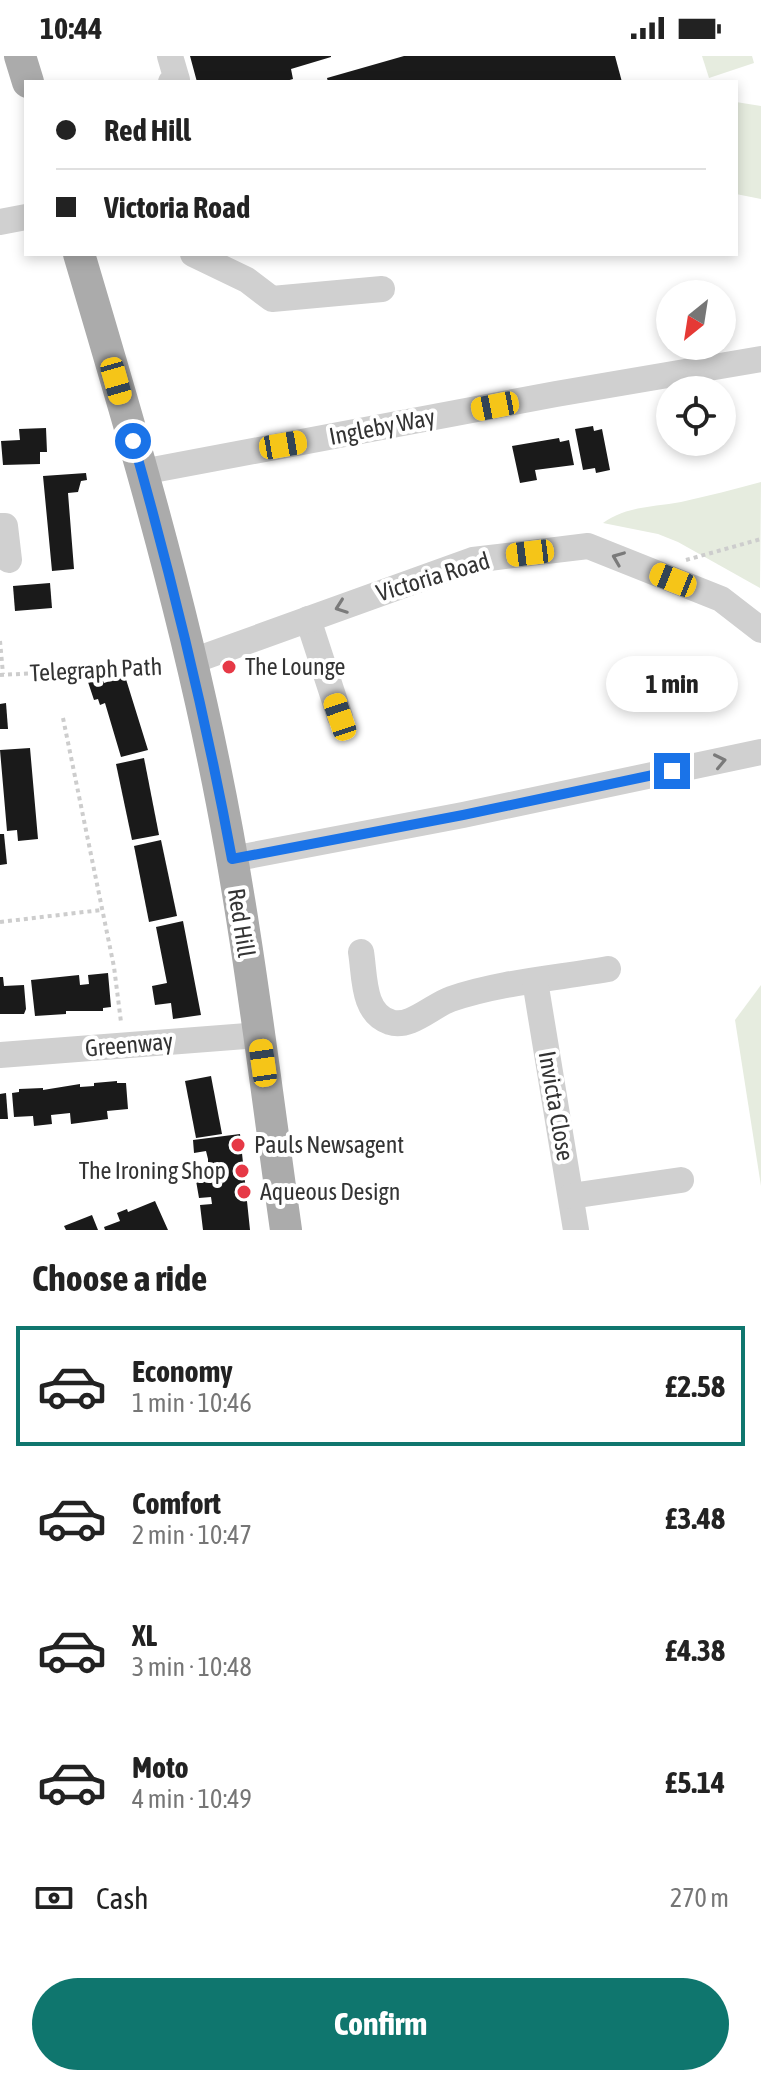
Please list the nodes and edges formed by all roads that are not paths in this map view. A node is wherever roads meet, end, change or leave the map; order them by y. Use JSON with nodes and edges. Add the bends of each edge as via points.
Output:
{"nodes":[{"id":1,"x":20,"y":56,"type":"edge"},
{"id":2,"x":170,"y":56,"type":"edge"},
{"id":3,"x":27,"y":80,"type":"edge"},
{"id":4,"x":177,"y":80,"type":"edge"},
{"id":5,"x":24,"y":217,"type":"edge"},
{"id":6,"x":0,"y":222,"type":"edge"},
{"id":7,"x":80,"y":256,"type":"edge"},
{"id":8,"x":197,"y":256,"type":"edge"},
{"id":9,"x":382,"y":289,"type":"dead end"},
{"id":10,"x":761,"y":359,"type":"edge"},
{"id":11,"x":142,"y":472,"type":"junction"},
{"id":12,"x":0,"y":526,"type":"edge"},
{"id":13,"x":9,"y":560,"type":"dead end"},
{"id":14,"x":308,"y":619,"type":"junction"},
{"id":15,"x":761,"y":630,"type":"edge"},
{"id":16,"x":191,"y":663,"type":"junction"},
{"id":17,"x":340,"y":717,"type":"dead end"},
{"id":18,"x":761,"y":752,"type":"edge"},
{"id":19,"x":232,"y":859,"type":"junction"},
{"id":20,"x":361,"y":952,"type":"dead end"},
{"id":21,"x":608,"y":969,"type":"dead end"},
{"id":22,"x":535,"y":981,"type":"junction"},
{"id":23,"x":259,"y":1035,"type":"junction"},
{"id":24,"x":0,"y":1055,"type":"edge"},
{"id":25,"x":681,"y":1180,"type":"dead end"},
{"id":26,"x":571,"y":1196,"type":"junction"},
{"id":27,"x":286,"y":1230,"type":"edge"},
{"id":28,"x":576,"y":1230,"type":"edge"}],
"edges":[{"from":1,"to":3,"type":"main road"},
{"from":2,"to":4,"type":"street"},
{"from":5,"to":6,"type":"street"},
{"from":7,"to":11,"type":"main road","name":"Red Hill"},
{"from":8,"to":9,"type":"street","via":[[247,280],[272,299]]},
{"from":10,"to":11,"type":"street","name":"Ingleby Way"},
{"from":11,"to":16,"type":"main road","name":"Red Hill"},
{"from":12,"to":13,"type":"street","via":[[5,526]]},
{"from":15,"to":14,"type":"street","name":"Victoria Road","one_way":true,"via":[[721,599],[588,546],[473,560]]},
{"from":14,"to":16,"type":"street","name":"Victoria Road"},
{"from":14,"to":17,"type":"street"},
{"from":16,"to":19,"type":"main road","name":"Red Hill"},
{"from":19,"to":18,"type":"street","one_way":true},
{"from":19,"to":23,"type":"main road","name":"Red Hill"},
{"from":20,"to":22,"type":"street","via":[[369,1002],[381,1017],[398,1024],[449,1000]]},
{"from":21,"to":22,"type":"street"},
{"from":22,"to":26,"type":"street","name":"Invicta Close"},
{"from":23,"to":24,"type":"street","name":"Greenway"},
{"from":23,"to":27,"type":"main road","name":"Red Hill"},
{"from":25,"to":26,"type":"street"},
{"from":26,"to":28,"type":"street","name":"Invicta Close"}]}
